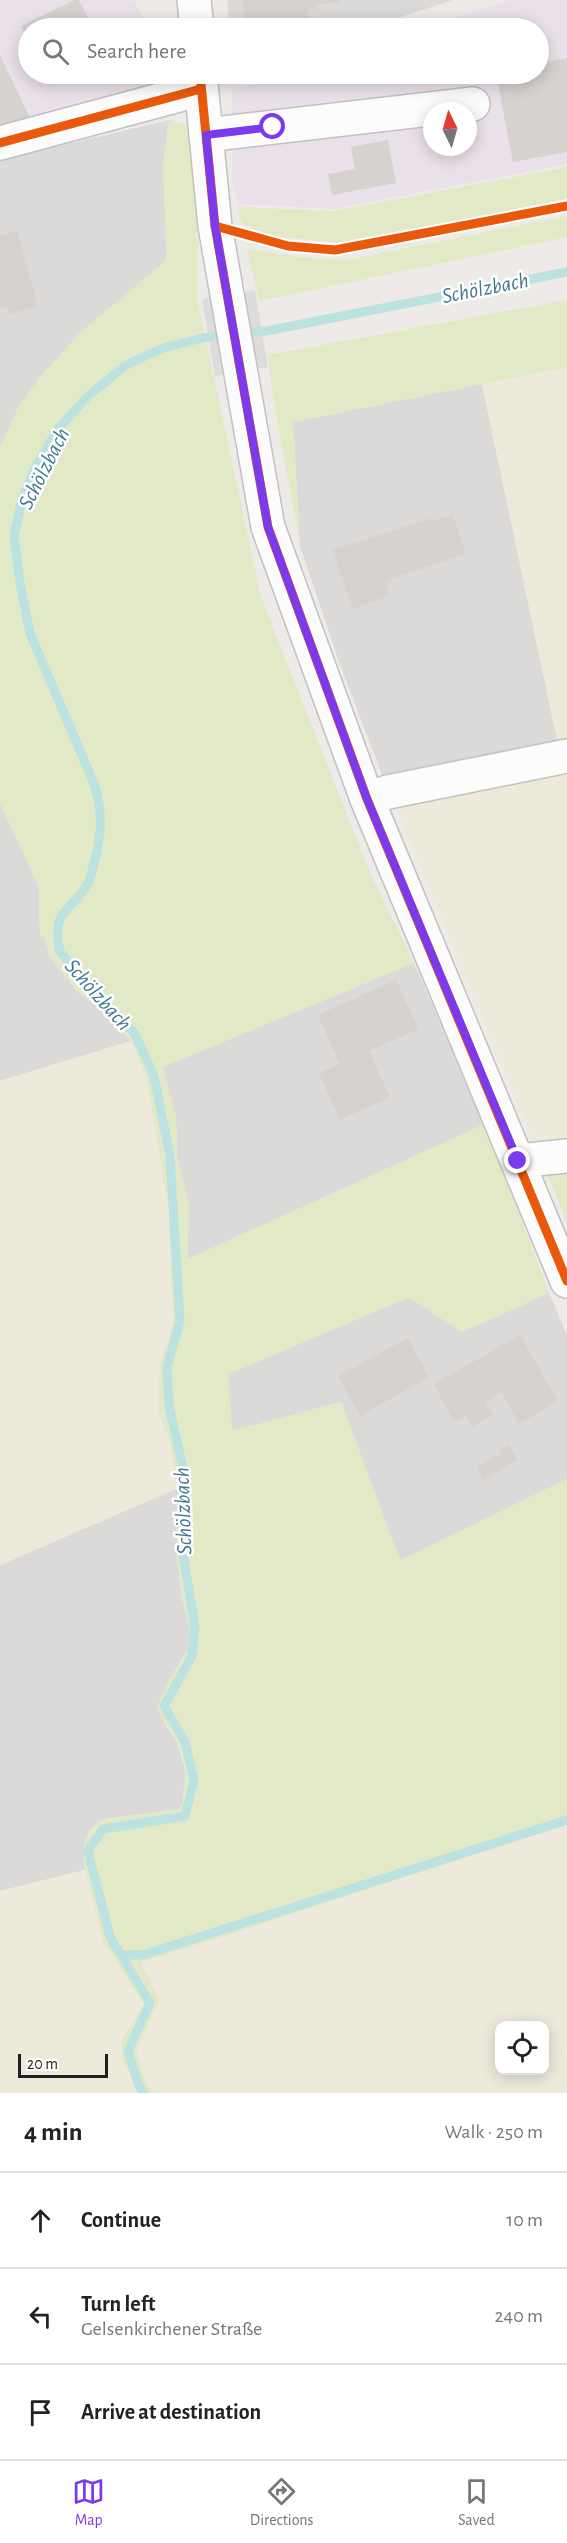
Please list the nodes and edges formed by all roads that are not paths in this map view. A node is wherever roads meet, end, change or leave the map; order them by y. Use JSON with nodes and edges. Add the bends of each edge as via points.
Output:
{"nodes":[{"id":1,"x":191,"y":84,"type":"edge"},
{"id":2,"x":201,"y":84,"type":"edge"},
{"id":3,"x":423,"y":110,"type":"edge"},
{"id":4,"x":206,"y":135,"type":"junction"},
{"id":5,"x":0,"y":143,"type":"edge"},
{"id":6,"x":567,"y":756,"type":"edge"},
{"id":7,"x":367,"y":799,"type":"junction"},
{"id":8,"x":567,"y":1156,"type":"edge"},
{"id":9,"x":518,"y":1161,"type":"junction"},
{"id":10,"x":567,"y":1281,"type":"edge"}],
"edges":[{"from":1,"to":5,"type":"street"},
{"from":2,"to":4,"type":"street"},
{"from":3,"to":4,"type":"street"},
{"from":4,"to":7,"type":"street","via":[[215,226],[268,527]]},
{"from":6,"to":7,"type":"street"},
{"from":7,"to":9,"type":"street"},
{"from":8,"to":9,"type":"street"},
{"from":9,"to":10,"type":"street"}]}
